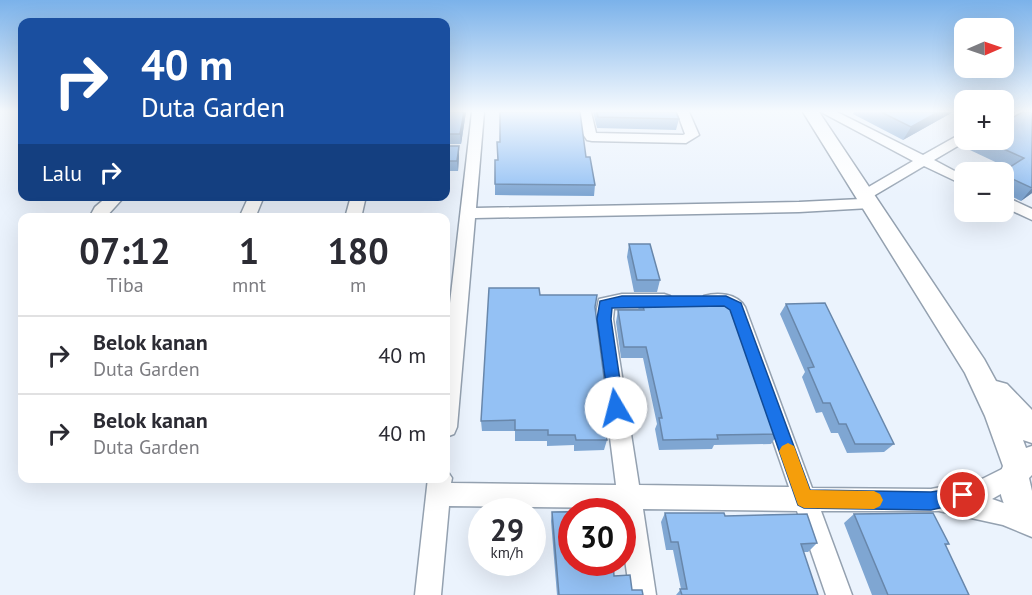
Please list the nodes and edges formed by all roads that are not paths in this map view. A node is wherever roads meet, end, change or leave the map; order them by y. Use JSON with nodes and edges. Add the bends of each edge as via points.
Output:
{"nodes":[{"id":1,"x":471,"y":140,"type":"edge"},
{"id":2,"x":829,"y":140,"type":"edge"},
{"id":3,"x":883,"y":140,"type":"edge"},
{"id":4,"x":954,"y":142,"type":"edge"},
{"id":5,"x":923,"y":160,"type":"junction"},
{"id":6,"x":954,"y":176,"type":"edge"},
{"id":7,"x":867,"y":199,"type":"junction"},
{"id":8,"x":112,"y":201,"type":"edge"},
{"id":9,"x":1014,"y":206,"type":"edge"},
{"id":10,"x":99,"y":213,"type":"edge"},
{"id":11,"x":468,"y":213,"type":"junction"},
{"id":12,"x":1032,"y":215,"type":"edge"},
{"id":13,"x":450,"y":333,"type":"edge"},
{"id":14,"x":975,"y":367,"type":"junction"},
{"id":15,"x":1032,"y":430,"type":"edge"},
{"id":16,"x":1021,"y":467,"type":"edge"},
{"id":17,"x":439,"y":486,"type":"edge"},
{"id":18,"x":628,"y":497,"type":"junction"},
{"id":19,"x":804,"y":499,"type":"junction"},
{"id":20,"x":941,"y":501,"type":"junction"},
{"id":21,"x":1032,"y":517,"type":"edge"},
{"id":22,"x":1032,"y":525,"type":"edge"},
{"id":23,"x":428,"y":595,"type":"edge"},
{"id":24,"x":643,"y":595,"type":"edge"},
{"id":25,"x":839,"y":595,"type":"edge"}],
"edges":[{"from":1,"to":11,"type":"street"},
{"from":2,"to":7,"type":"street"},
{"from":3,"to":5,"type":"street"},
{"from":4,"to":5,"type":"street"},
{"from":5,"to":6,"type":"street"},
{"from":5,"to":7,"type":"street"},
{"from":7,"to":11,"type":"street","via":[[800,207]]},
{"from":7,"to":14,"type":"street"},
{"from":8,"to":10,"type":"street"},
{"from":9,"to":12,"type":"street"},
{"from":11,"to":13,"type":"street"},
{"from":14,"to":15,"type":"street"},
{"from":14,"to":16,"type":"street"},
{"from":16,"to":20,"type":"street","via":[[986,490]]},
{"from":16,"to":21,"type":"street","via":[[1014,485]]},
{"from":17,"to":18,"type":"street"},
{"from":17,"to":23,"type":"street"},
{"from":18,"to":19,"type":"street"},
{"from":18,"to":19,"type":"street","via":[[605,304],[687,300],[726,301],[736,307]]},
{"from":18,"to":24,"type":"street"},
{"from":19,"to":20,"type":"street"},
{"from":19,"to":25,"type":"street"},
{"from":20,"to":22,"type":"street","via":[[1003,513]]}]}
